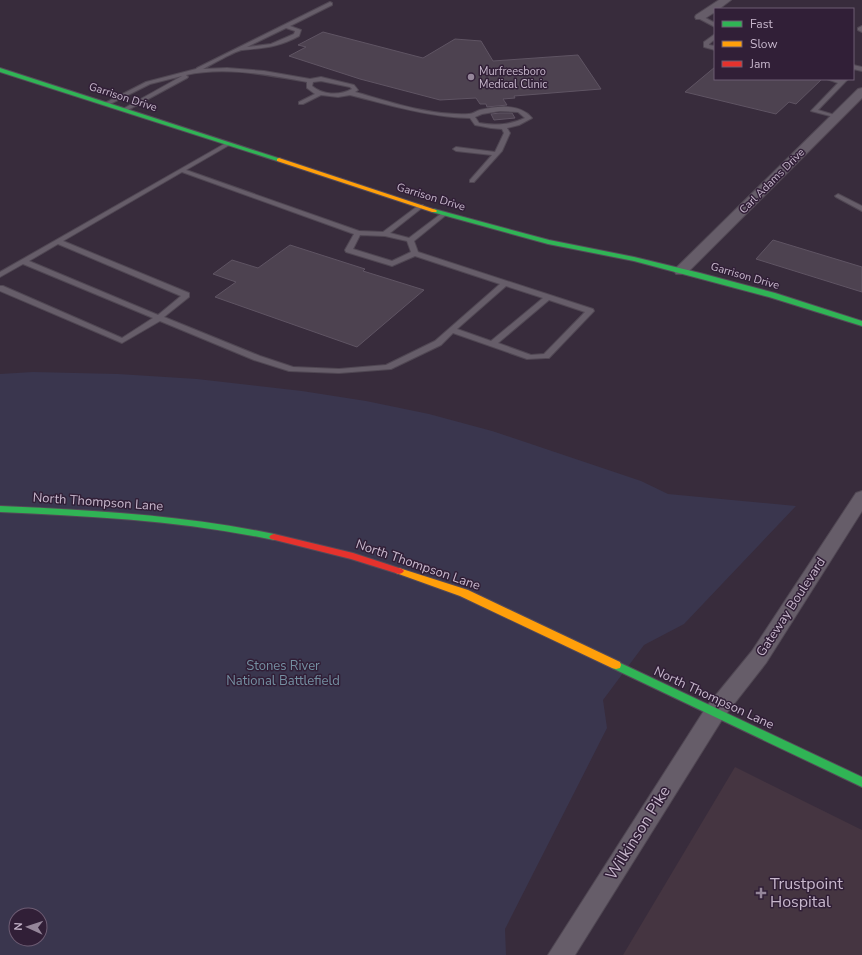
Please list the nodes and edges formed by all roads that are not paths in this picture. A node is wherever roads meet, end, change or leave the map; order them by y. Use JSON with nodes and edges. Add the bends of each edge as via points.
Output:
{"nodes":[{"id":1,"x":726,"y":0,"type":"edge"},
{"id":2,"x":330,"y":4,"type":"dead end"},
{"id":3,"x":700,"y":17,"type":"joint"},
{"id":4,"x":714,"y":24,"type":"edge"},
{"id":5,"x":286,"y":26,"type":"junction"},
{"id":6,"x":714,"y":37,"type":"edge"},
{"id":7,"x":714,"y":48,"type":"edge"},
{"id":8,"x":241,"y":49,"type":"junction"},
{"id":9,"x":0,"y":70,"type":"edge"},
{"id":10,"x":197,"y":71,"type":"junction"},
{"id":11,"x":844,"y":80,"type":"edge"},
{"id":12,"x":310,"y":81,"type":"junction"},
{"id":13,"x":350,"y":93,"type":"junction"},
{"id":14,"x":319,"y":94,"type":"junction"},
{"id":15,"x":860,"y":95,"type":"edge"},
{"id":16,"x":301,"y":102,"type":"dead end"},
{"id":17,"x":106,"y":104,"type":"junction"},
{"id":18,"x":124,"y":110,"type":"junction"},
{"id":19,"x":472,"y":116,"type":"junction"},
{"id":20,"x":836,"y":117,"type":"junction"},
{"id":21,"x":504,"y":127,"type":"junction"},
{"id":22,"x":228,"y":144,"type":"junction"},
{"id":23,"x":456,"y":149,"type":"dead end"},
{"id":24,"x":496,"y":154,"type":"junction"},
{"id":25,"x":181,"y":170,"type":"junction"},
{"id":26,"x":472,"y":181,"type":"dead end"},
{"id":27,"x":838,"y":196,"type":"dead end"},
{"id":28,"x":420,"y":206,"type":"junction"},
{"id":29,"x":862,"y":209,"type":"edge"},
{"id":30,"x":444,"y":214,"type":"junction"},
{"id":31,"x":358,"y":233,"type":"junction"},
{"id":32,"x":385,"y":234,"type":"junction"},
{"id":33,"x":410,"y":240,"type":"junction"},
{"id":34,"x":58,"y":242,"type":"junction"},
{"id":35,"x":415,"y":253,"type":"junction"},
{"id":36,"x":24,"y":262,"type":"junction"},
{"id":37,"x":681,"y":271,"type":"junction"},
{"id":38,"x":0,"y":275,"type":"edge"},
{"id":39,"x":506,"y":282,"type":"junction"},
{"id":40,"x":0,"y":288,"type":"edge"},
{"id":41,"x":548,"y":297,"type":"junction"},
{"id":42,"x":158,"y":318,"type":"junction"},
{"id":43,"x":862,"y":324,"type":"edge"},
{"id":44,"x":452,"y":330,"type":"junction"},
{"id":45,"x":492,"y":344,"type":"junction"},
{"id":46,"x":862,"y":497,"type":"edge"},
{"id":47,"x":0,"y":509,"type":"edge"},
{"id":48,"x":715,"y":712,"type":"junction"},
{"id":49,"x":862,"y":782,"type":"edge"},
{"id":50,"x":561,"y":955,"type":"edge"}],
"edges":[{"from":1,"to":3,"type":"street"},
{"from":2,"to":5,"type":"lane"},
{"from":3,"to":4,"type":"lane"},
{"from":5,"to":8,"type":"lane"},
{"from":5,"to":8,"type":"lane","via":[[298,30],[297,35],[278,46]]},
{"from":6,"to":7,"type":"lane","via":[[706,43],[706,46]]},
{"from":8,"to":10,"type":"lane"},
{"from":9,"to":17,"type":"street","name":"Garrison Drive"},
{"from":10,"to":12,"type":"lane","via":[[264,73]]},
{"from":10,"to":17,"type":"lane","via":[[148,83]]},
{"from":10,"to":18,"type":"lane"},
{"from":11,"to":20,"type":"lane","via":[[814,110]]},
{"from":12,"to":13,"type":"lane","via":[[321,79],[352,86],[355,90]]},
{"from":12,"to":14,"type":"lane","via":[[309,87]]},
{"from":13,"to":14,"type":"lane"},
{"from":13,"to":19,"type":"lane","via":[[438,115]]},
{"from":14,"to":16,"type":"lane"},
{"from":15,"to":20,"type":"street","name":"Carl Adams Drive"},
{"from":17,"to":18,"type":"street","name":"Garrison Drive"},
{"from":18,"to":22,"type":"street","name":"Garrison Drive"},
{"from":19,"to":21,"type":"lane","via":[[477,124]]},
{"from":19,"to":21,"type":"lane","via":[[480,112],[516,109],[526,113],[529,118],[520,124]]},
{"from":20,"to":37,"type":"street","name":"Carl Adams Drive"},
{"from":21,"to":24,"type":"lane","via":[[506,133]]},
{"from":22,"to":25,"type":"lane"},
{"from":22,"to":28,"type":"street","name":"Garrison Drive"},
{"from":23,"to":24,"type":"lane"},
{"from":24,"to":26,"type":"lane"},
{"from":25,"to":31,"type":"lane"},
{"from":25,"to":34,"type":"lane"},
{"from":27,"to":29,"type":"lane"},
{"from":28,"to":30,"type":"street","name":"Garrison Drive"},
{"from":28,"to":32,"type":"lane"},
{"from":30,"to":33,"type":"lane"},
{"from":30,"to":37,"type":"street","name":"Garrison Drive","via":[[548,242]]},
{"from":31,"to":32,"type":"lane"},
{"from":31,"to":35,"type":"lane","via":[[349,250],[392,264]]},
{"from":32,"to":33,"type":"lane"},
{"from":33,"to":35,"type":"lane"},
{"from":34,"to":36,"type":"lane"},
{"from":34,"to":42,"type":"lane","via":[[186,295]]},
{"from":35,"to":39,"type":"lane"},
{"from":36,"to":38,"type":"lane"},
{"from":36,"to":42,"type":"lane"},
{"from":37,"to":43,"type":"street","name":"Garrison Drive","via":[[772,295]]},
{"from":39,"to":41,"type":"lane"},
{"from":39,"to":44,"type":"lane"},
{"from":40,"to":42,"type":"lane","via":[[122,341]]},
{"from":41,"to":45,"type":"lane"},
{"from":41,"to":45,"type":"lane","via":[[590,311],[546,356],[530,357]]},
{"from":42,"to":44,"type":"lane","via":[[256,358],[292,369],[339,371],[388,367],[438,343]]},
{"from":44,"to":45,"type":"lane"},
{"from":46,"to":48,"type":"street","name":"Gateway Boulevard","via":[[759,657]]},
{"from":47,"to":48,"type":"street","name":"North Thompson Lane","via":[[121,514],[231,527],[353,556],[464,593]]},
{"from":48,"to":49,"type":"street","name":"North Thompson Lane"},
{"from":48,"to":50,"type":"street","name":"Wilkinson Pike"}]}
